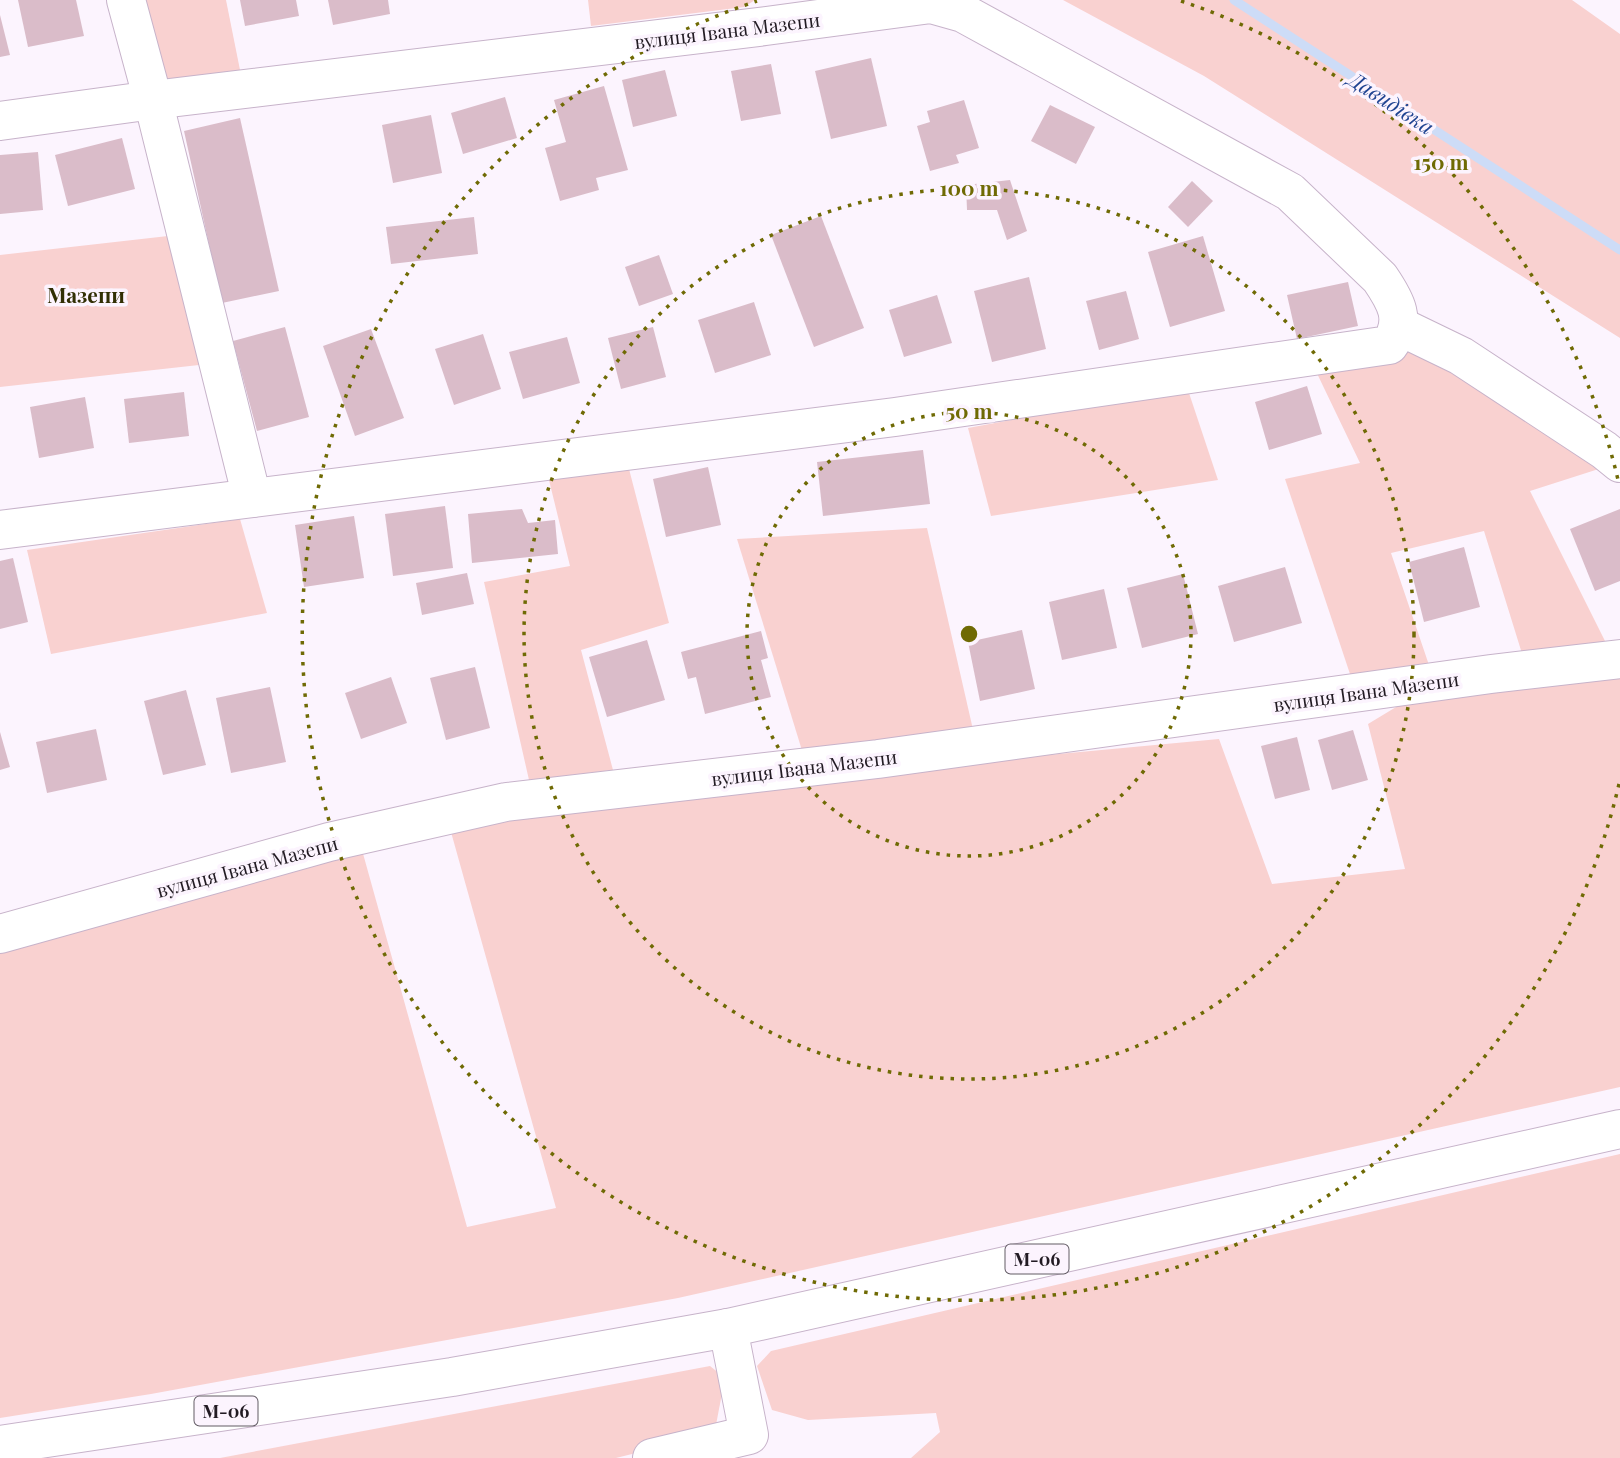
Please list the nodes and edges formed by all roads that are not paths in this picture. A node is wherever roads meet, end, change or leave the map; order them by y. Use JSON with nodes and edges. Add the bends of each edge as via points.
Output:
{"nodes":[{"id":1,"x":126,"y":0,"type":"edge"},
{"id":2,"x":153,"y":100,"type":"junction"},
{"id":3,"x":0,"y":121,"type":"edge"},
{"id":4,"x":1399,"y":326,"type":"junction"},
{"id":5,"x":1620,"y":463,"type":"edge"},
{"id":6,"x":252,"y":498,"type":"junction"},
{"id":7,"x":0,"y":530,"type":"edge"},
{"id":8,"x":1620,"y":659,"type":"edge"},
{"id":9,"x":0,"y":934,"type":"edge"},
{"id":10,"x":1620,"y":1129,"type":"edge"},
{"id":11,"x":728,"y":1328,"type":"junction"},
{"id":12,"x":0,"y":1445,"type":"edge"},
{"id":13,"x":753,"y":1446,"type":"edge"},
{"id":14,"x":652,"y":1458,"type":"edge"}],
"edges":[{"from":1,"to":2,"type":"main road"},
{"from":2,"to":3,"type":"main road","name":"вулиця Івана Мазепи"},
{"from":2,"to":4,"type":"main road","name":"вулиця Івана Мазепи","via":[[931,4],[963,13],[1290,192],[1380,278],[1399,314]]},
{"from":2,"to":6,"type":"main road"},
{"from":4,"to":5,"type":"main road","via":[[1461,356]]},
{"from":4,"to":6,"type":"main road","via":[[1389,345],[895,417]]},
{"from":6,"to":7,"type":"main road"},
{"from":8,"to":9,"type":"main road","name":"вулиця Івана Мазепи","via":[[878,759],[506,802],[329,842]]},
{"from":10,"to":11,"type":"main road","number":"М-06"},
{"from":11,"to":12,"type":"main road","number":"М-06","via":[[452,1377]]},
{"from":11,"to":13,"type":"main road"},
{"from":13,"to":14,"type":"main road"}]}
